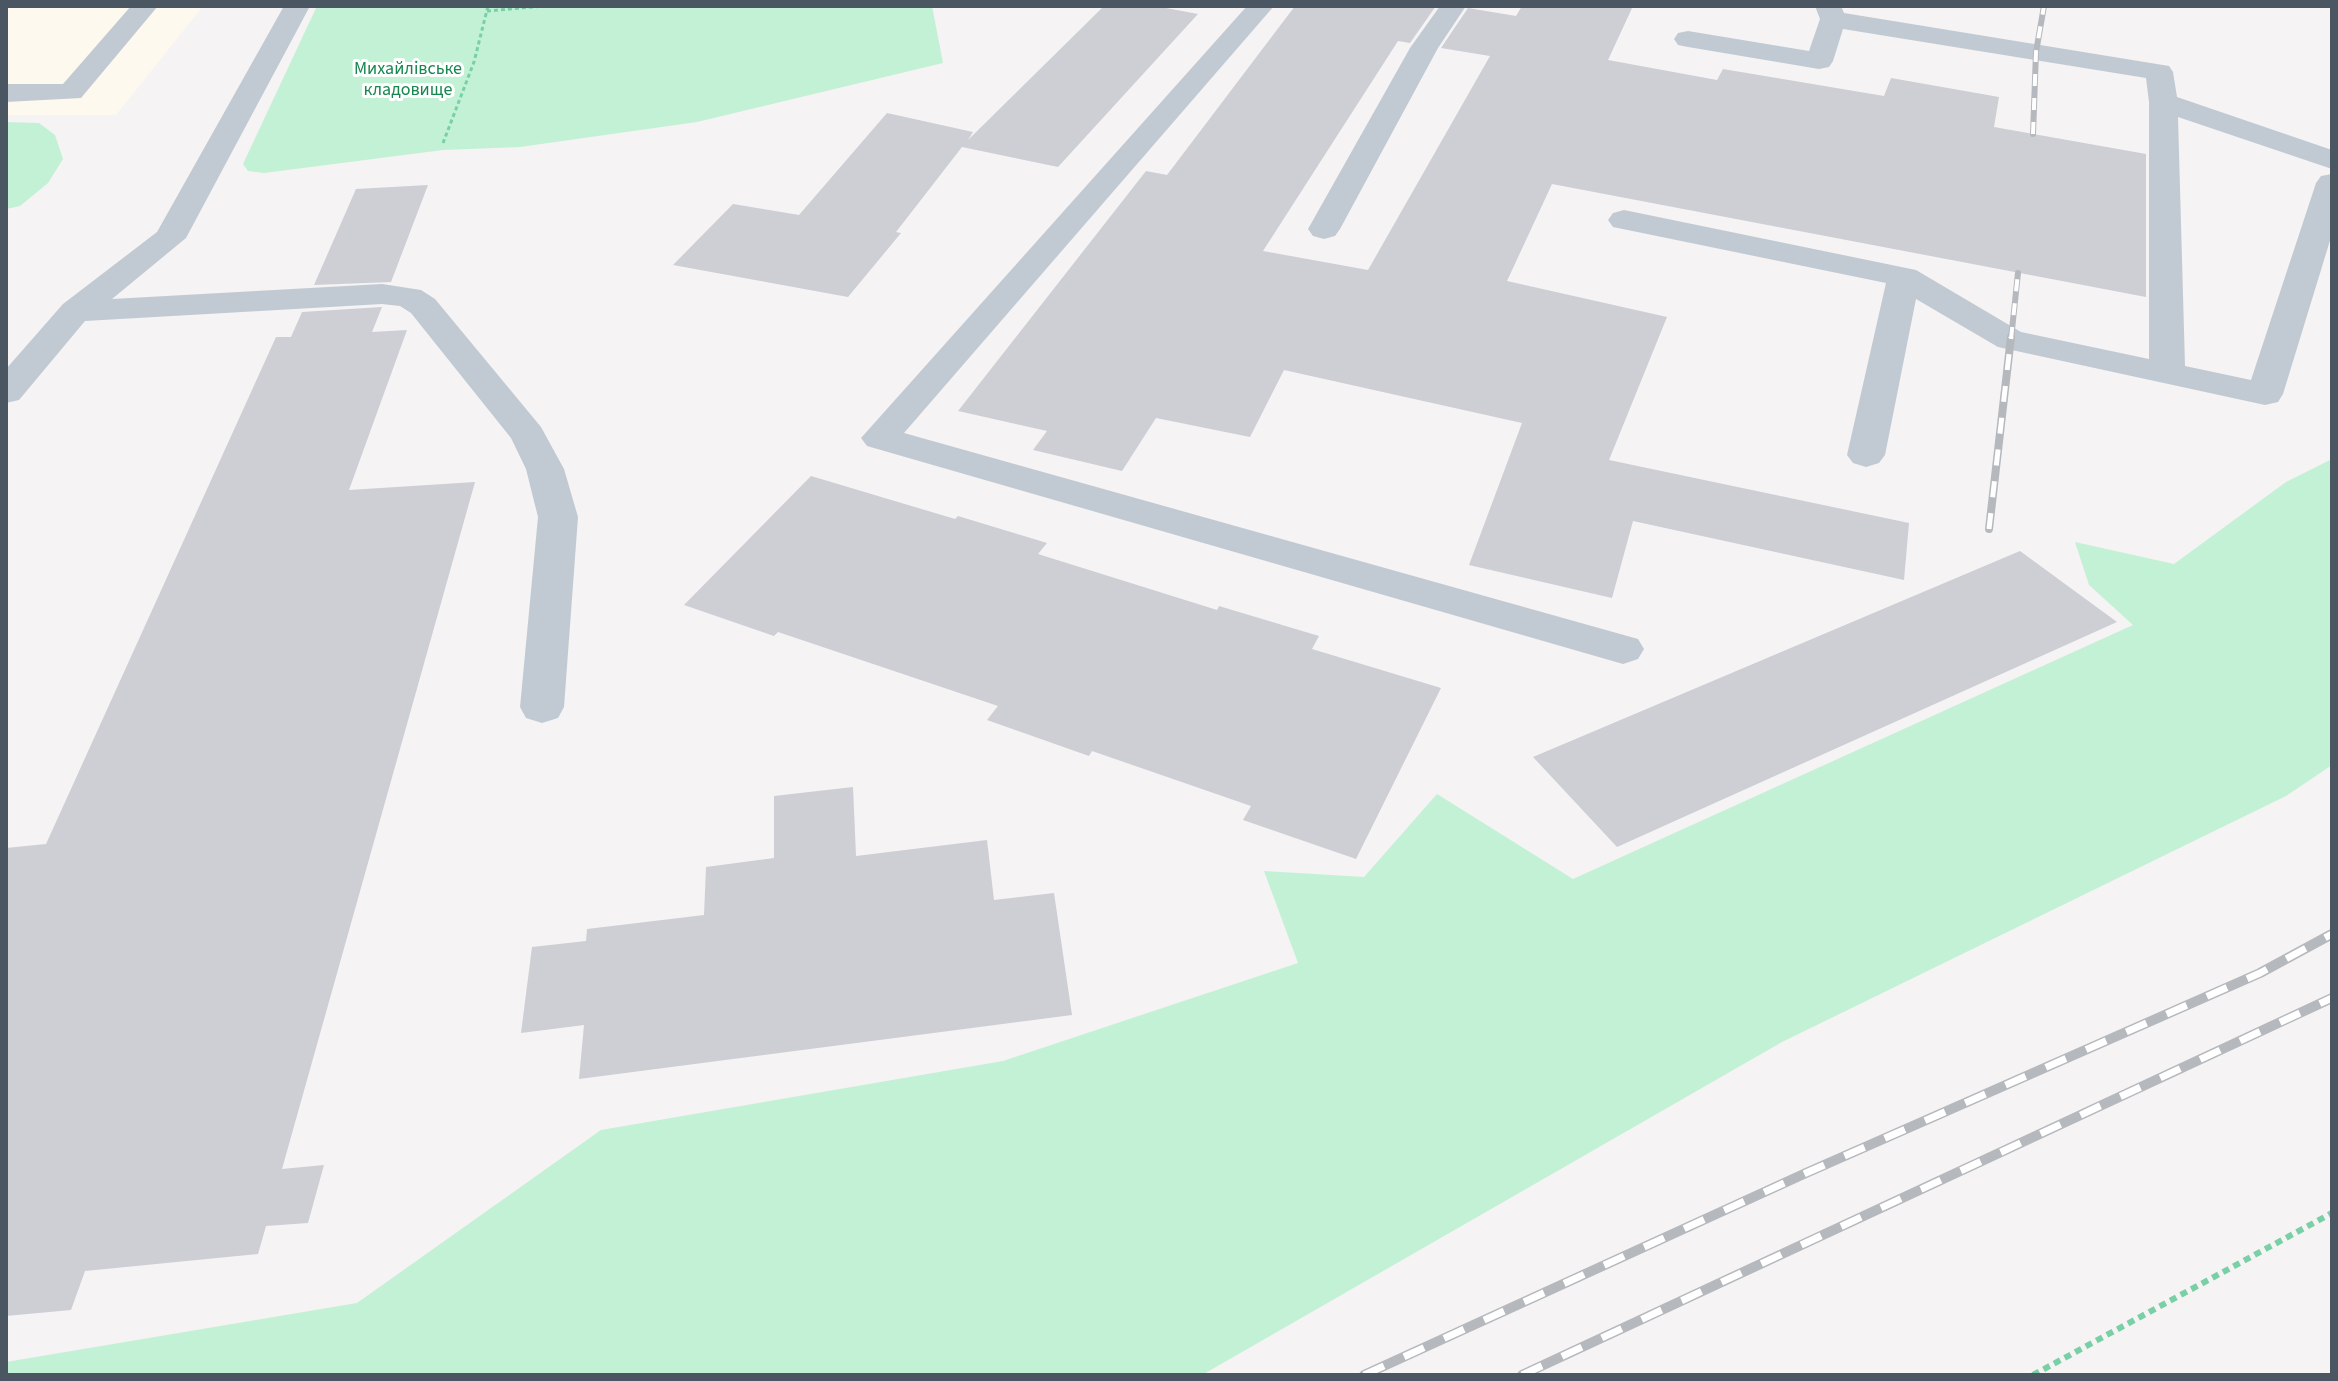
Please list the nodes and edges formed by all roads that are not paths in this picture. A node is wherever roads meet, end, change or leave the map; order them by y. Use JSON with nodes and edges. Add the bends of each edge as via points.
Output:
{"nodes":[{"id":1,"x":145,"y":6,"type":"edge"},
{"id":2,"x":297,"y":6,"type":"edge"},
{"id":3,"x":1261,"y":6,"type":"edge"},
{"id":4,"x":1453,"y":6,"type":"edge"},
{"id":5,"x":1831,"y":13,"type":"edge"},
{"id":6,"x":1688,"y":39,"type":"dead end"},
{"id":7,"x":6,"y":93,"type":"edge"},
{"id":8,"x":2163,"y":102,"type":"junction"},
{"id":9,"x":2332,"y":160,"type":"edge"},
{"id":10,"x":2332,"y":183,"type":"edge"},
{"id":11,"x":1624,"y":220,"type":"dead end"},
{"id":12,"x":1324,"y":229,"type":"dead end"},
{"id":13,"x":1904,"y":277,"type":"junction"},
{"id":14,"x":75,"y":311,"type":"junction"},
{"id":15,"x":2167,"y":374,"type":"junction"},
{"id":16,"x":6,"y":392,"type":"edge"},
{"id":17,"x":1866,"y":455,"type":"dead end"},
{"id":18,"x":1623,"y":649,"type":"dead end"},
{"id":19,"x":542,"y":707,"type":"dead end"}],
"edges":[{"from":1,"to":7,"type":"street","via":[[71,92]]},
{"from":2,"to":14,"type":"street","via":[[170,238]]},
{"from":3,"to":18,"type":"street","via":[[880,438]]},
{"from":4,"to":12,"type":"street","via":[[1424,48]]},
{"from":5,"to":6,"type":"street","via":[[1819,61]]},
{"from":5,"to":8,"type":"street","via":[[2159,72]]},
{"from":8,"to":9,"type":"street"},
{"from":8,"to":15,"type":"street"},
{"from":10,"to":15,"type":"street","via":[[2265,394]]},
{"from":11,"to":13,"type":"street"},
{"from":13,"to":15,"type":"street","via":[[2010,340]]},
{"from":13,"to":17,"type":"street"},
{"from":14,"to":16,"type":"street"},
{"from":14,"to":19,"type":"street","via":[[382,294],[409,297],[423,306],[528,435],[545,469],[558,517]]}]}
